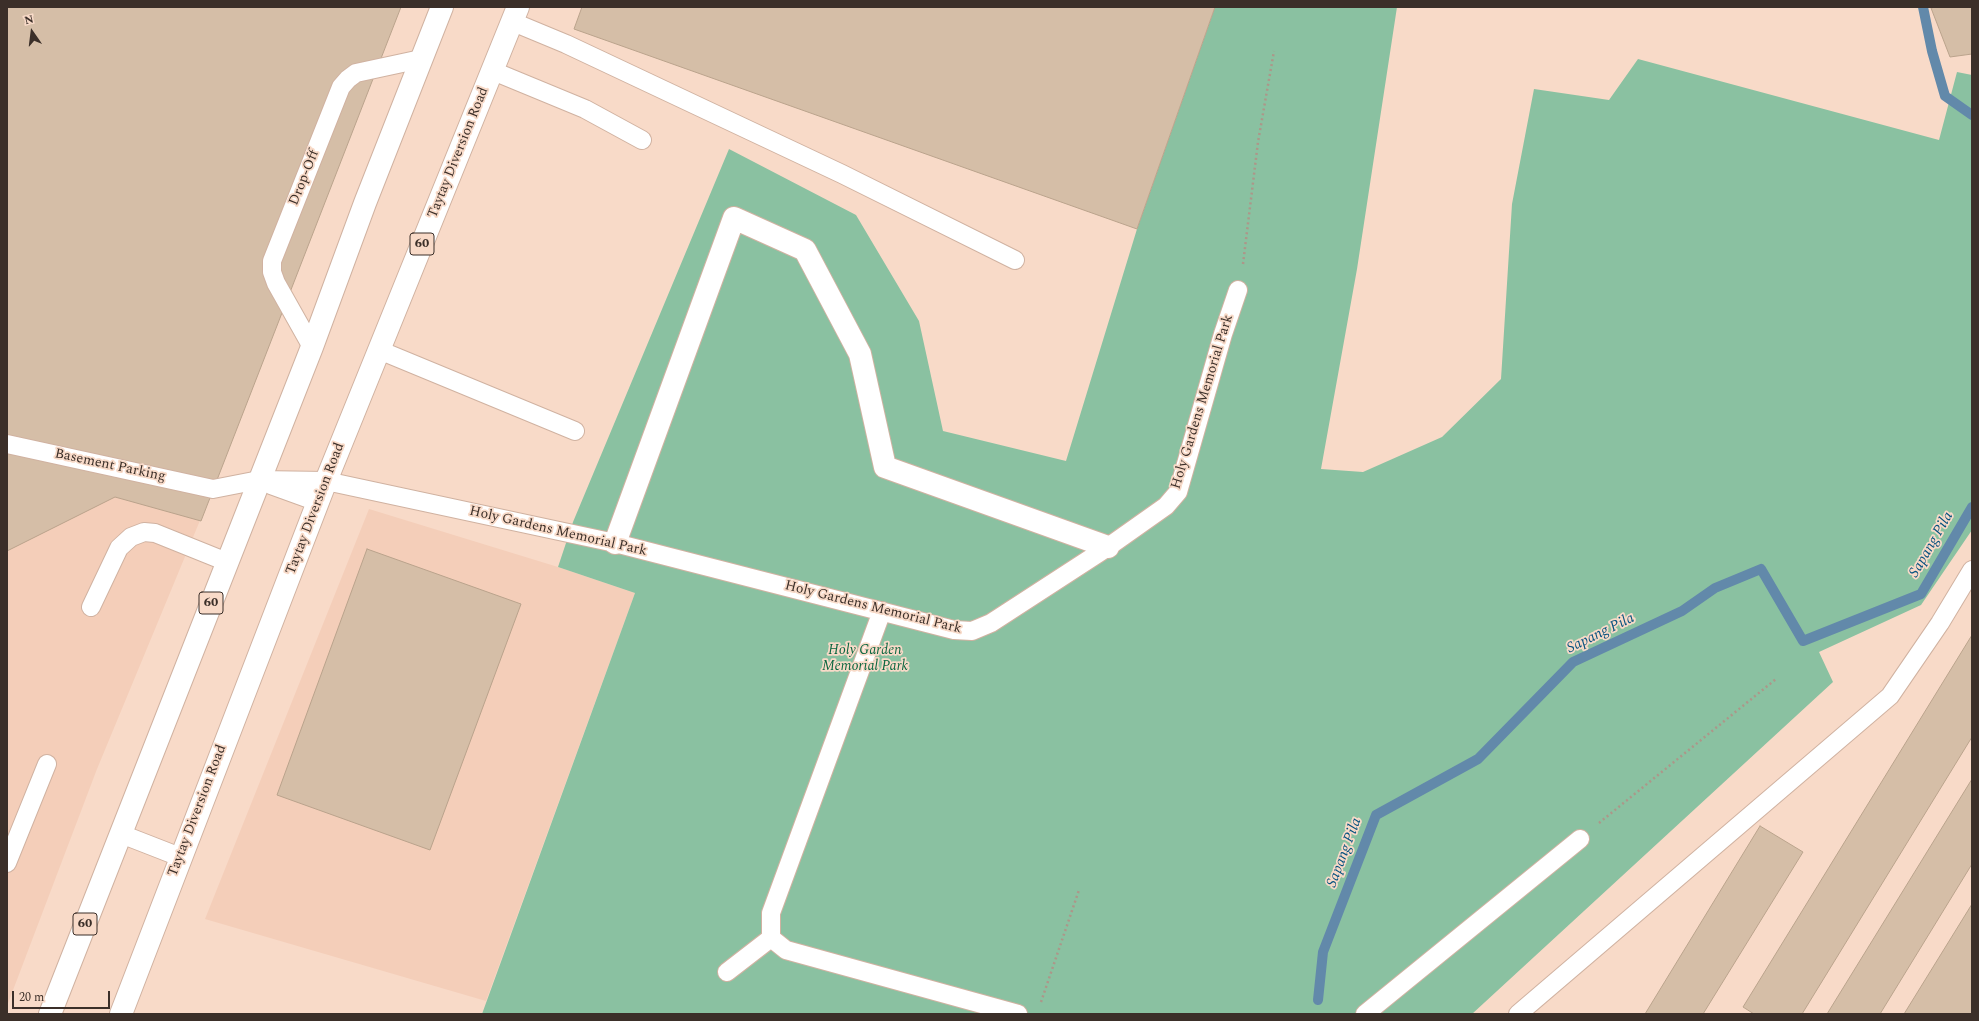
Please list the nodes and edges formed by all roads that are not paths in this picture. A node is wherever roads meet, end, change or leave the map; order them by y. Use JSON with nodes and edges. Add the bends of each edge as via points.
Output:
{"nodes":[{"id":1,"x":442,"y":7,"type":"edge"},
{"id":2,"x":516,"y":14,"type":"edge"},
{"id":3,"x":421,"y":59,"type":"junction"},
{"id":4,"x":493,"y":71,"type":"junction"},
{"id":5,"x":642,"y":140,"type":"dead end"},
{"id":6,"x":1015,"y":260,"type":"dead end"},
{"id":7,"x":1238,"y":290,"type":"road end"},
{"id":8,"x":312,"y":346,"type":"junction"},
{"id":9,"x":379,"y":350,"type":"junction"},
{"id":10,"x":575,"y":431,"type":"dead end"},
{"id":11,"x":7,"y":444,"type":"edge"},
{"id":12,"x":259,"y":480,"type":"junction"},
{"id":13,"x":326,"y":481,"type":"junction"},
{"id":14,"x":213,"y":489,"type":"joint"},
{"id":15,"x":318,"y":502,"type":"junction"},
{"id":16,"x":615,"y":543,"type":"junction"},
{"id":17,"x":1108,"y":547,"type":"junction"},
{"id":18,"x":227,"y":562,"type":"junction"},
{"id":19,"x":1972,"y":570,"type":"edge"},
{"id":20,"x":91,"y":607,"type":"dead end"},
{"id":21,"x":882,"y":611,"type":"junction"},
{"id":22,"x":47,"y":764,"type":"dead end"},
{"id":23,"x":121,"y":834,"type":"junction"},
{"id":24,"x":1580,"y":839,"type":"road end"},
{"id":25,"x":180,"y":857,"type":"junction"},
{"id":26,"x":7,"y":863,"type":"edge"},
{"id":27,"x":771,"y":938,"type":"junction"},
{"id":28,"x":727,"y":972,"type":"dead end"},
{"id":29,"x":50,"y":1014,"type":"edge"},
{"id":30,"x":121,"y":1014,"type":"edge"},
{"id":31,"x":1018,"y":1014,"type":"edge"},
{"id":32,"x":1365,"y":1014,"type":"edge"},
{"id":33,"x":1518,"y":1014,"type":"edge"}],
"edges":[{"from":1,"to":3,"type":"main road","number":"60"},
{"from":2,"to":4,"type":"main road","name":"Taytay Diversion Road","number":"60"},
{"from":2,"to":6,"type":"lane","via":[[566,44],[842,174]]},
{"from":3,"to":8,"type":"main road","number":"60"},
{"from":3,"to":8,"type":"lane","name":"Drop-Off","via":[[356,73],[344,83],[272,261],[276,283]]},
{"from":4,"to":5,"type":"lane","via":[[585,110]]},
{"from":4,"to":9,"type":"main road","name":"Taytay Diversion Road","number":"60"},
{"from":7,"to":17,"type":"lane","name":"Holy Gardens Memorial Park","via":[[1178,492],[1166,506]]},
{"from":8,"to":12,"type":"main road","number":"60"},
{"from":9,"to":10,"type":"lane"},
{"from":9,"to":13,"type":"main road","name":"Taytay Diversion Road","number":"60"},
{"from":11,"to":14,"type":"lane","name":"Basement Parking"},
{"from":12,"to":13,"type":"lane","name":"Holy Gardens Memorial Park"},
{"from":12,"to":14,"type":"lane","name":"Holy Gardens Memorial Park"},
{"from":12,"to":15,"type":"lane"},
{"from":12,"to":18,"type":"main road","number":"60"},
{"from":13,"to":15,"type":"main road","name":"Taytay Diversion Road","number":"60"},
{"from":13,"to":16,"type":"lane","name":"Holy Gardens Memorial Park"},
{"from":15,"to":25,"type":"main road","name":"Taytay Diversion Road","number":"60"},
{"from":16,"to":17,"type":"main road","via":[[734,218],[805,250],[860,354],[885,467]]},
{"from":16,"to":21,"type":"lane","name":"Holy Gardens Memorial Park"},
{"from":17,"to":21,"type":"lane","name":"Holy Gardens Memorial Park","via":[[990,623],[972,631],[954,630]]},
{"from":18,"to":20,"type":"lane","via":[[155,533],[144,532],[131,537],[119,548]]},
{"from":18,"to":23,"type":"main road","number":"60"},
{"from":19,"to":33,"type":"lane","via":[[1940,623],[1890,696]]},
{"from":21,"to":27,"type":"lane","via":[[771,914]]},
{"from":22,"to":26,"type":"lane"},
{"from":23,"to":25,"type":"lane"},
{"from":23,"to":29,"type":"main road","number":"60"},
{"from":24,"to":32,"type":"lane"},
{"from":25,"to":30,"type":"main road","name":"Taytay Diversion Road","number":"60"},
{"from":27,"to":28,"type":"lane"},
{"from":27,"to":31,"type":"lane","via":[[786,950]]}]}
